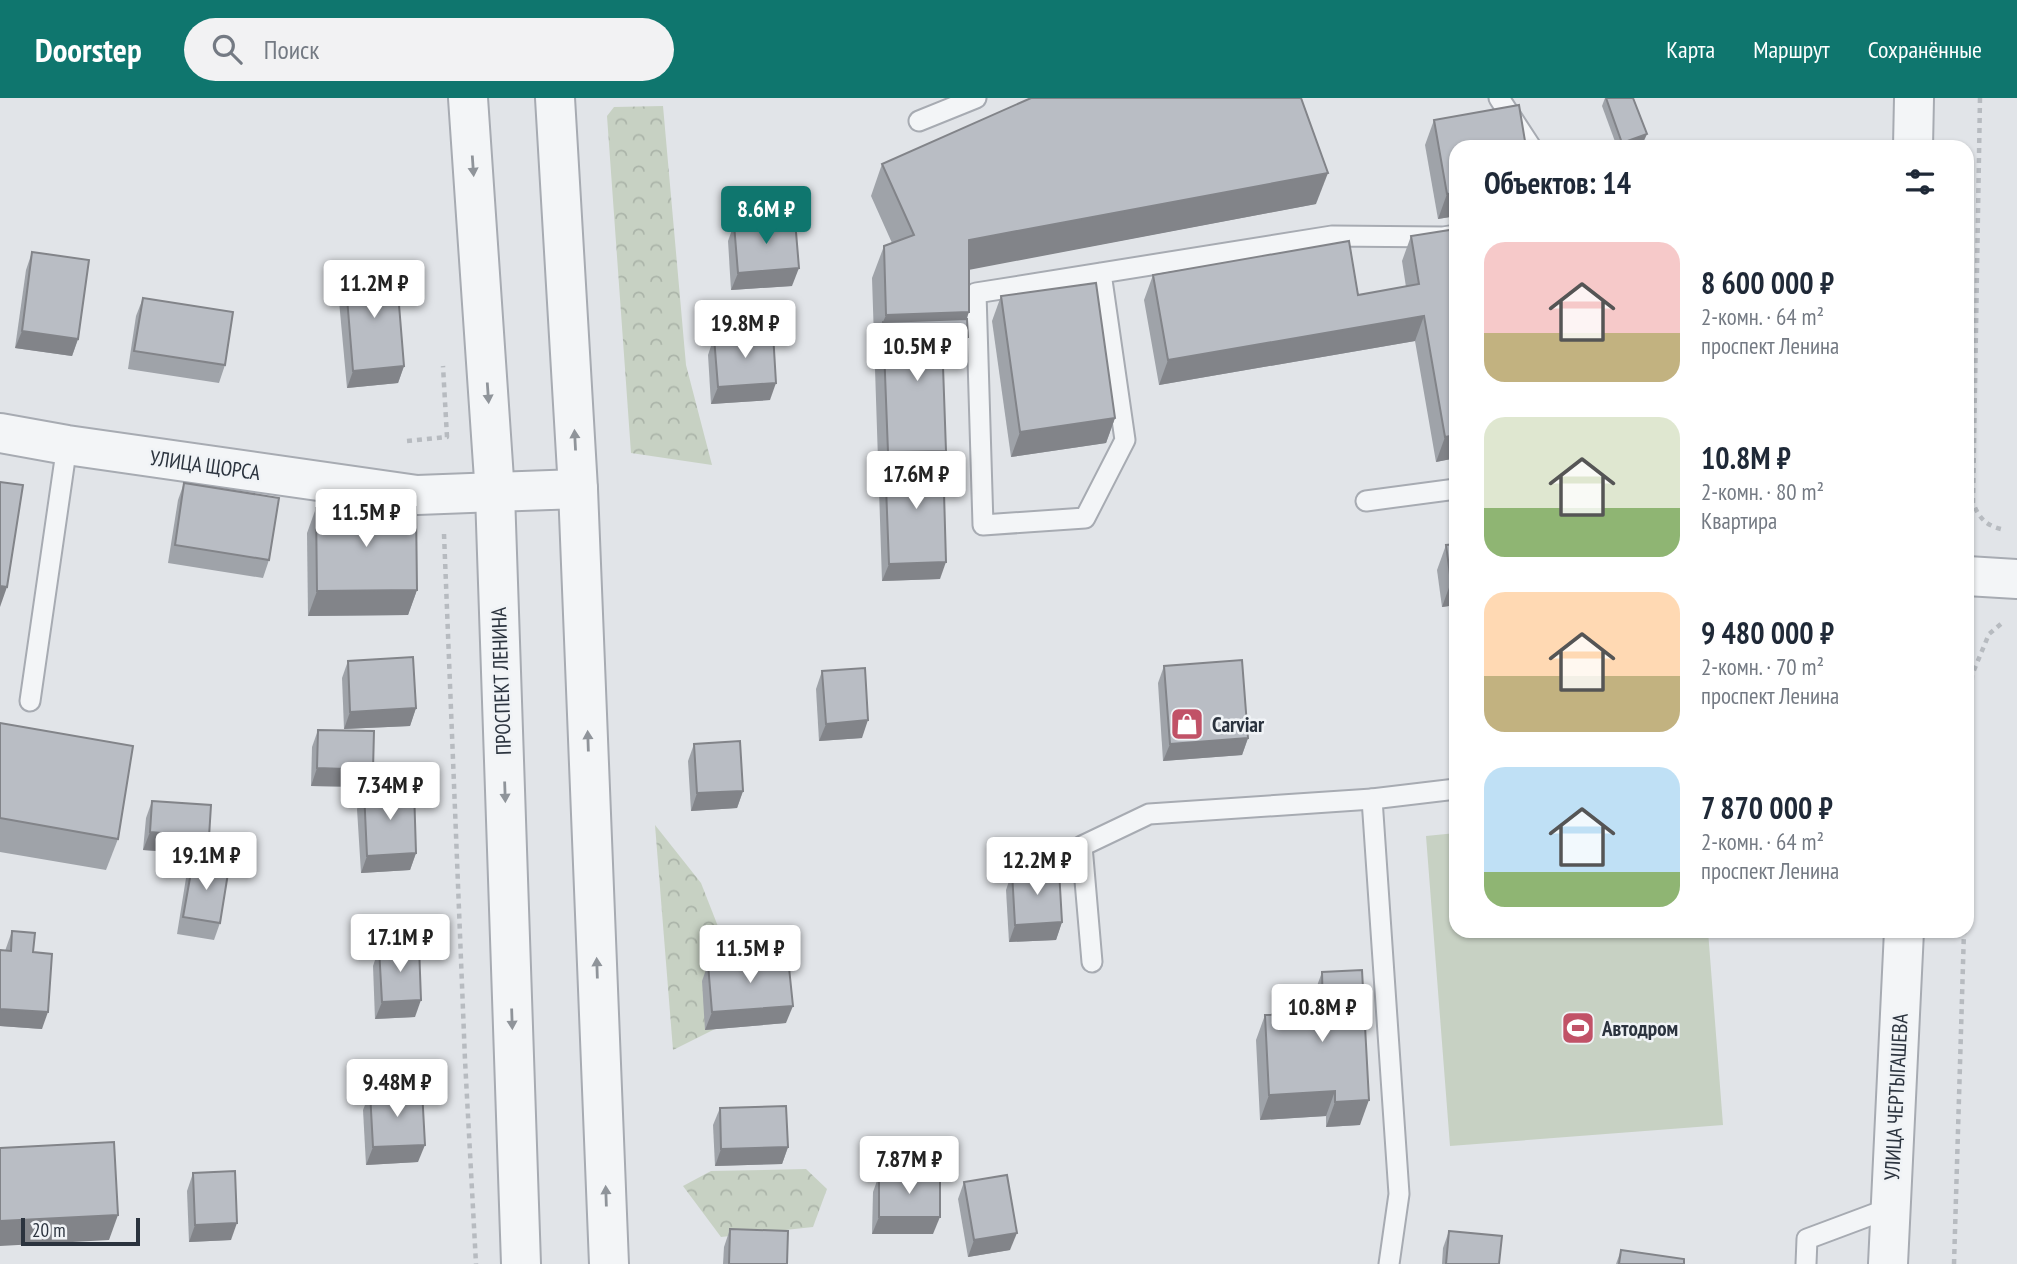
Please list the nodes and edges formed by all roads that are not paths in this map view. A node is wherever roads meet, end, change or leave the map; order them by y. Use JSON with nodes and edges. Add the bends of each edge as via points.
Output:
{"nodes":[{"id":1,"x":468,"y":98,"type":"edge"},
{"id":2,"x":555,"y":98,"type":"edge"},
{"id":3,"x":976,"y":98,"type":"edge"},
{"id":4,"x":1499,"y":98,"type":"edge"},
{"id":5,"x":1914,"y":98,"type":"edge"},
{"id":6,"x":919,"y":121,"type":"dead end"},
{"id":7,"x":1526,"y":140,"type":"edge"},
{"id":8,"x":1913,"y":140,"type":"edge"},
{"id":9,"x":1449,"y":236,"type":"edge"},
{"id":10,"x":1101,"y":274,"type":"junction"},
{"id":11,"x":0,"y":433,"type":"edge"},
{"id":12,"x":67,"y":445,"type":"junction"},
{"id":13,"x":578,"y":489,"type":"junction"},
{"id":14,"x":1449,"y":490,"type":"edge"},
{"id":15,"x":495,"y":494,"type":"junction"},
{"id":16,"x":1366,"y":501,"type":"dead end"},
{"id":17,"x":1974,"y":576,"type":"edge"},
{"id":18,"x":2017,"y":579,"type":"edge"},
{"id":19,"x":30,"y":701,"type":"dead end"},
{"id":20,"x":1449,"y":790,"type":"edge"},
{"id":21,"x":1372,"y":799,"type":"junction"},
{"id":22,"x":1904,"y":938,"type":"edge"},
{"id":23,"x":1092,"y":962,"type":"dead end"},
{"id":24,"x":1890,"y":1208,"type":"junction"},
{"id":25,"x":521,"y":1264,"type":"edge"},
{"id":26,"x":609,"y":1264,"type":"edge"},
{"id":27,"x":1389,"y":1264,"type":"edge"},
{"id":28,"x":1806,"y":1264,"type":"edge"},
{"id":29,"x":1888,"y":1264,"type":"edge"}],
"edges":[{"from":1,"to":15,"type":"street","name":"ПРОСПЕКТ ЛЕНИНА","one_way":true},
{"from":13,"to":2,"type":"street","one_way":true},
{"from":3,"to":6,"type":"lane"},
{"from":4,"to":7,"type":"lane"},
{"from":5,"to":8,"type":"street"},
{"from":9,"to":10,"type":"lane","via":[[1332,236]]},
{"from":10,"to":10,"type":"lane","via":[[976,293],[983,525],[1085,518],[1125,440]]},
{"from":11,"to":12,"type":"street","name":"УЛИЦА ЩОРСА"},
{"from":12,"to":15,"type":"street","name":"УЛИЦА ЩОРСА","via":[[417,495]]},
{"from":12,"to":19,"type":"lane"},
{"from":13,"to":15,"type":"street","name":"УЛИЦА ЩОРСА"},
{"from":26,"to":13,"type":"street","one_way":true},
{"from":14,"to":16,"type":"lane"},
{"from":15,"to":25,"type":"street","name":"ПРОСПЕКТ ЛЕНИНА","one_way":true},
{"from":17,"to":18,"type":"street"},
{"from":20,"to":21,"type":"lane"},
{"from":21,"to":23,"type":"lane","via":[[1149,814],[1082,846]]},
{"from":21,"to":27,"type":"lane","via":[[1398,1194]]},
{"from":22,"to":24,"type":"street","name":"УЛИЦА ЧЕРТЫГАШЕВА"},
{"from":24,"to":28,"type":"lane","via":[[1807,1240]]},
{"from":24,"to":29,"type":"street","name":"УЛИЦА ЧЕРТЫГАШЕВА"}]}
